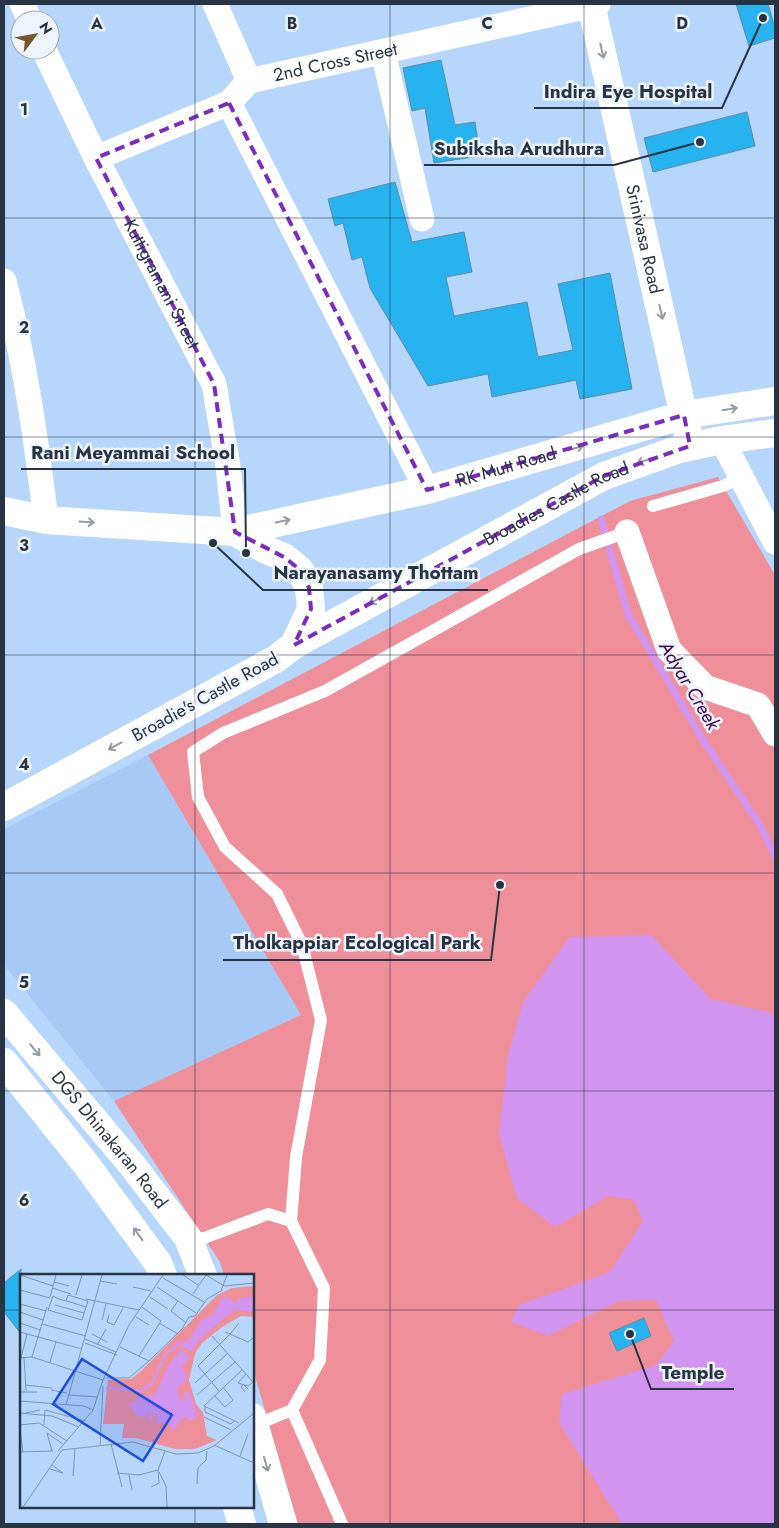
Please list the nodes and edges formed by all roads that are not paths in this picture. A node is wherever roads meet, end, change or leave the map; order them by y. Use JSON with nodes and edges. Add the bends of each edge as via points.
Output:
{"nodes":[{"id":1,"x":215,"y":4,"type":"edge"},
{"id":2,"x":594,"y":4,"type":"edge"},
{"id":3,"x":383,"y":52,"type":"junction"},
{"id":4,"x":49,"y":60,"type":"edge"},
{"id":5,"x":249,"y":81,"type":"junction"},
{"id":6,"x":229,"y":103,"type":"junction"},
{"id":7,"x":96,"y":158,"type":"junction"},
{"id":8,"x":422,"y":219,"type":"dead end"},
{"id":9,"x":4,"y":281,"type":"edge"},
{"id":10,"x":11,"y":335,"type":"edge"},
{"id":11,"x":775,"y":401,"type":"edge"},
{"id":12,"x":684,"y":416,"type":"junction"},
{"id":13,"x":775,"y":433,"type":"edge"},
{"id":14,"x":722,"y":440,"type":"junction"},
{"id":15,"x":690,"y":446,"type":"junction"},
{"id":16,"x":740,"y":478,"type":"junction"},
{"id":17,"x":426,"y":490,"type":"junction"},
{"id":18,"x":652,"y":506,"type":"dead end"},
{"id":19,"x":4,"y":511,"type":"edge"},
{"id":20,"x":46,"y":520,"type":"junction"},
{"id":21,"x":235,"y":532,"type":"junction"},
{"id":22,"x":623,"y":534,"type":"joint"},
{"id":23,"x":775,"y":542,"type":"edge"},
{"id":24,"x":294,"y":645,"type":"junction"},
{"id":25,"x":775,"y":734,"type":"edge"},
{"id":26,"x":4,"y":807,"type":"edge"},
{"id":27,"x":4,"y":1013,"type":"edge"},
{"id":28,"x":4,"y":1062,"type":"edge"},
{"id":29,"x":291,"y":1221,"type":"junction"},
{"id":30,"x":188,"y":1238,"type":"junction"},
{"id":31,"x":162,"y":1274,"type":"edge"},
{"id":32,"x":202,"y":1274,"type":"edge"},
{"id":33,"x":292,"y":1410,"type":"junction"},
{"id":34,"x":254,"y":1421,"type":"edge"},
{"id":35,"x":237,"y":1508,"type":"edge"},
{"id":36,"x":242,"y":1524,"type":"edge"},
{"id":37,"x":283,"y":1524,"type":"edge"},
{"id":38,"x":342,"y":1524,"type":"edge"}],
"edges":[{"from":1,"to":5,"type":"street"},
{"from":2,"to":3,"type":"street","name":"2nd Cross Street"},
{"from":2,"to":12,"type":"main road","name":"Srinivasa Road","one_way":true},
{"from":3,"to":5,"type":"street","name":"2nd Cross Street"},
{"from":3,"to":8,"type":"street"},
{"from":4,"to":7,"type":"street","name":"Kuttigramani Street"},
{"from":5,"to":6,"type":"street","name":"2nd Cross Street"},
{"from":6,"to":7,"type":"street","name":"2nd Cross Street"},
{"from":6,"to":17,"type":"street"},
{"from":7,"to":21,"type":"street","name":"Kuttigramani Street","via":[[214,384]]},
{"from":9,"to":10,"type":"street"},
{"from":10,"to":20,"type":"street","via":[[35,425]]},
{"from":12,"to":11,"type":"main road","name":"RK Mutt Road","one_way":true},
{"from":12,"to":15,"type":"main road","name":"Srinivasa Road"},
{"from":17,"to":12,"type":"main road","name":"RK Mutt Road","one_way":true},
{"from":13,"to":14,"type":"main road"},
{"from":14,"to":15,"type":"main road"},
{"from":14,"to":16,"type":"street"},
{"from":15,"to":24,"type":"main road","name":"Broadies Castle Road","one_way":true,"via":[[604,476]]},
{"from":16,"to":18,"type":"lane"},
{"from":16,"to":23,"type":"street"},
{"from":21,"to":17,"type":"main road","name":"RK Mutt Road","one_way":true},
{"from":19,"to":20,"type":"main road"},
{"from":20,"to":21,"type":"main road","one_way":true},
{"from":21,"to":24,"type":"main road","name":"Broadie's Castle Road","via":[[284,557],[300,570],[309,588],[311,609]]},
{"from":22,"to":25,"type":"street","via":[[669,650],[705,686],[758,705]]},
{"from":22,"to":29,"type":"lane","via":[[579,549],[325,691],[223,733],[193,752],[198,797],[225,847],[277,894],[302,944],[321,1020],[296,1157]]},
{"from":24,"to":26,"type":"main road","name":"Broadie's Castle Road","one_way":true,"via":[[276,659]]},
{"from":27,"to":30,"type":"main road","name":"DGS Dhinakaran Road","one_way":true,"via":[[132,1165]]},
{"from":31,"to":28,"type":"main road","name":"DGS Dhinakaran Road","one_way":true,"via":[[158,1262],[85,1162]]},
{"from":29,"to":30,"type":"lane","via":[[268,1214],[204,1238]]},
{"from":29,"to":33,"type":"lane","via":[[324,1288],[320,1360]]},
{"from":30,"to":32,"type":"main road","name":"DGS Dhinakaran Road"},
{"from":33,"to":34,"type":"lane"},
{"from":33,"to":38,"type":"lane"},
{"from":34,"to":37,"type":"main road","one_way":true},
{"from":35,"to":36,"type":"main road"}]}
